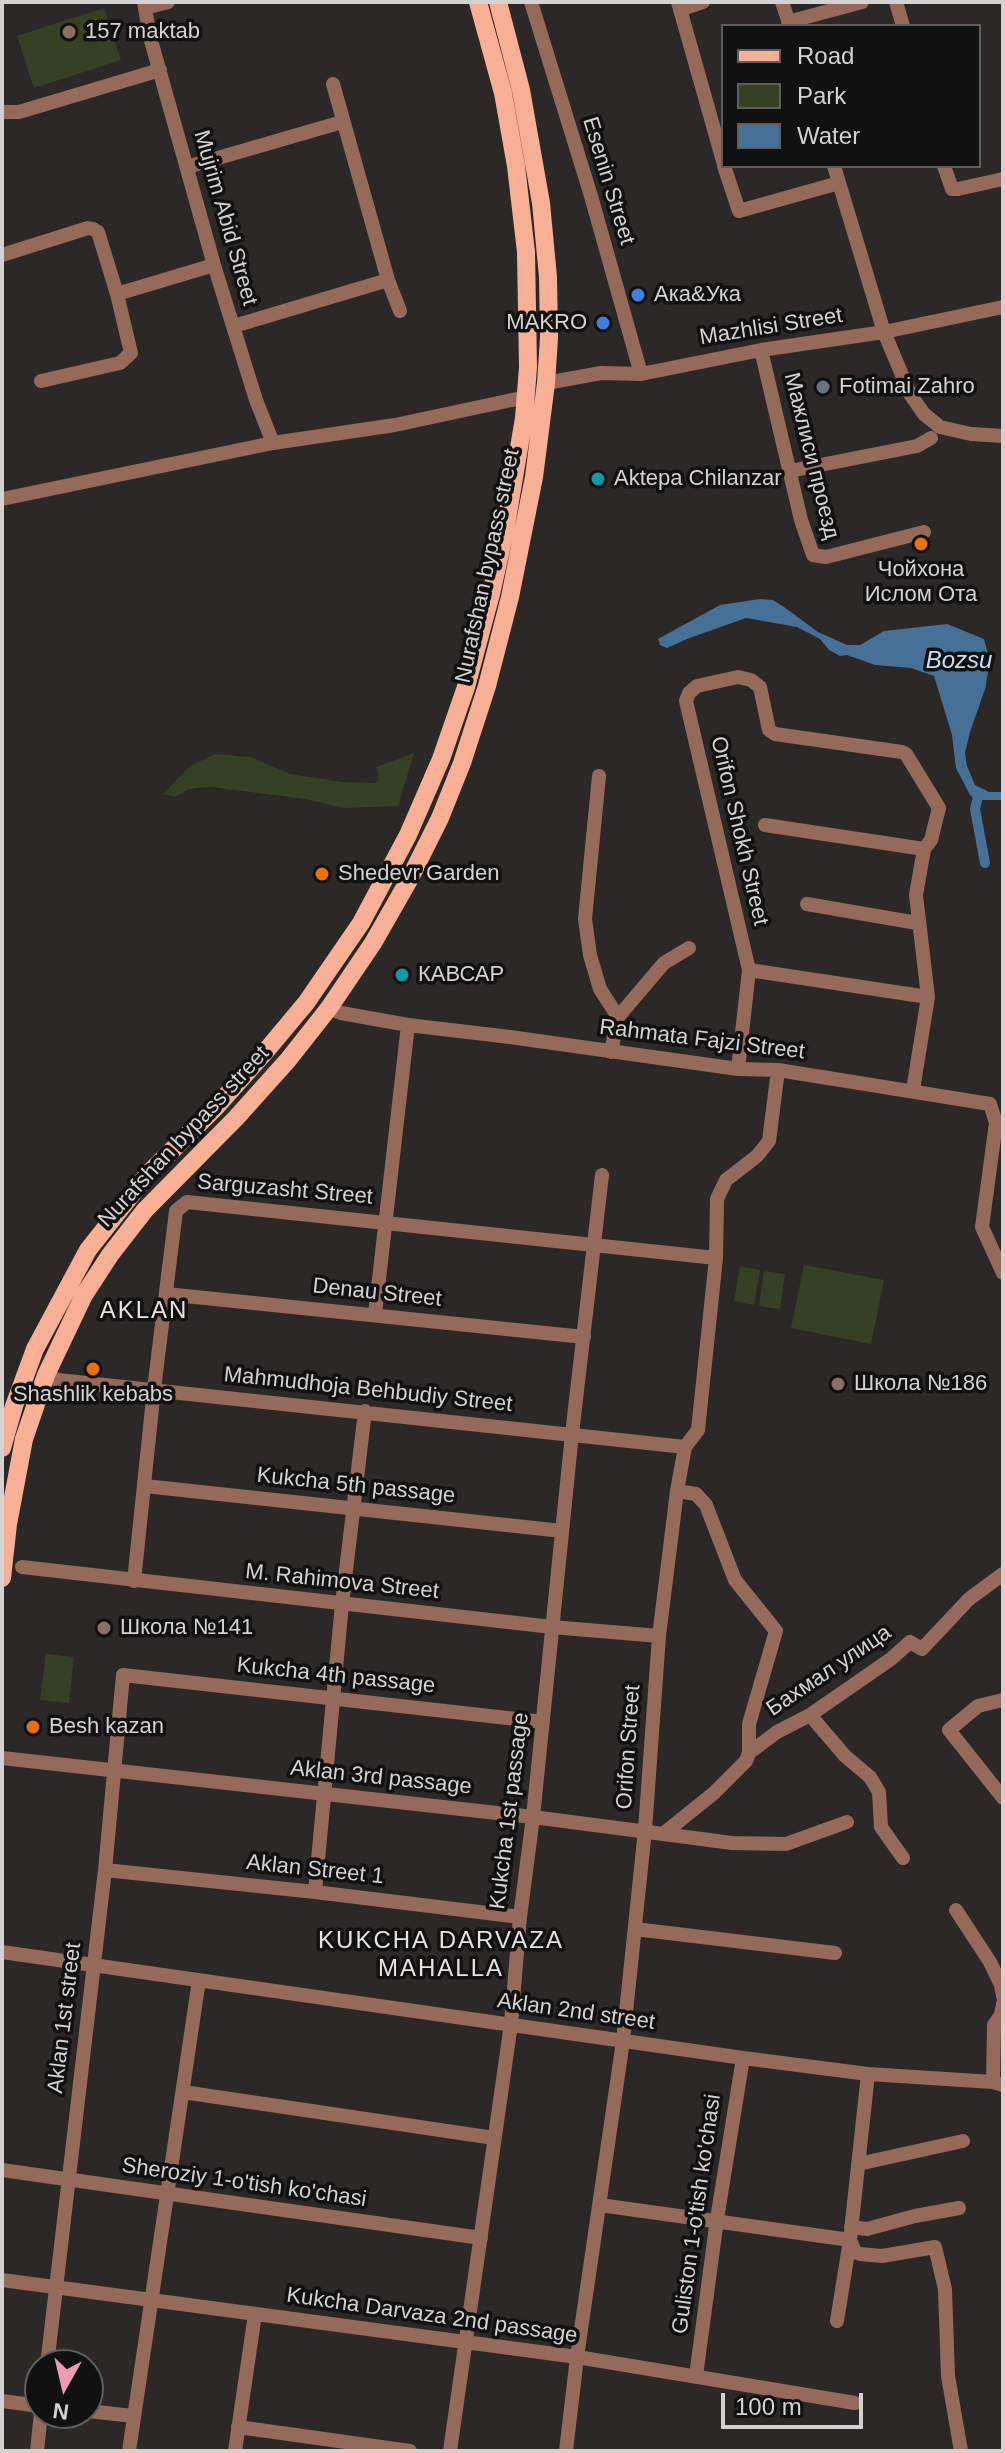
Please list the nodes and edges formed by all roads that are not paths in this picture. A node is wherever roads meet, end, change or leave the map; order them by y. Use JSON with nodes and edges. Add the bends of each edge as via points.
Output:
{"nodes":[{"id":1,"x":168,"y":2,"type":"edge"},
{"id":2,"x":478,"y":2,"type":"edge"},
{"id":3,"x":498,"y":2,"type":"edge"},
{"id":4,"x":531,"y":2,"type":"edge"},
{"id":5,"x":703,"y":2,"type":"edge"},
{"id":6,"x":782,"y":2,"type":"edge"},
{"id":7,"x":862,"y":2,"type":"edge"},
{"id":8,"x":896,"y":2,"type":"edge"},
{"id":9,"x":145,"y":5,"type":"edge"},
{"id":10,"x":679,"y":6,"type":"edge"},
{"id":11,"x":789,"y":24,"type":"edge"},
{"id":12,"x":902,"y":24,"type":"edge"},
{"id":13,"x":160,"y":70,"type":"junction"},
{"id":14,"x":510,"y":83,"type":"junction"},
{"id":15,"x":333,"y":84,"type":"dead end"},
{"id":16,"x":2,"y":112,"type":"edge"},
{"id":17,"x":342,"y":122,"type":"junction"},
{"id":18,"x":721,"y":153,"type":"edge"},
{"id":19,"x":187,"y":167,"type":"junction"},
{"id":20,"x":725,"y":168,"type":"edge"},
{"id":21,"x":835,"y":168,"type":"edge"},
{"id":22,"x":945,"y":168,"type":"edge"},
{"id":23,"x":1003,"y":179,"type":"edge"},
{"id":24,"x":839,"y":183,"type":"junction"},
{"id":25,"x":546,"y":250,"type":"junction"},
{"id":26,"x":526,"y":252,"type":"junction"},
{"id":27,"x":2,"y":255,"type":"edge"},
{"id":28,"x":214,"y":265,"type":"junction"},
{"id":29,"x":388,"y":280,"type":"junction"},
{"id":30,"x":117,"y":294,"type":"junction"},
{"id":31,"x":1003,"y":307,"type":"edge"},
{"id":32,"x":400,"y":311,"type":"dead end"},
{"id":33,"x":234,"y":326,"type":"junction"},
{"id":34,"x":884,"y":332,"type":"junction"},
{"id":35,"x":761,"y":350,"type":"junction"},
{"id":36,"x":641,"y":374,"type":"junction"},
{"id":37,"x":41,"y":381,"type":"dead end"},
{"id":38,"x":546,"y":383,"type":"junction"},
{"id":39,"x":526,"y":397,"type":"junction"},
{"id":40,"x":1003,"y":436,"type":"edge"},
{"id":41,"x":931,"y":438,"type":"dead end"},
{"id":42,"x":273,"y":443,"type":"junction"},
{"id":43,"x":790,"y":471,"type":"junction"},
{"id":44,"x":2,"y":499,"type":"edge"},
{"id":45,"x":924,"y":532,"type":"dead end"},
{"id":46,"x":501,"y":596,"type":"junction"},
{"id":47,"x":599,"y":776,"type":"dead end"},
{"id":48,"x":419,"y":810,"type":"junction"},
{"id":49,"x":440,"y":818,"type":"junction"},
{"id":50,"x":765,"y":825,"type":"dead end"},
{"id":51,"x":924,"y":849,"type":"junction"},
{"id":52,"x":807,"y":904,"type":"dead end"},
{"id":53,"x":917,"y":923,"type":"junction"},
{"id":54,"x":689,"y":948,"type":"dead end"},
{"id":55,"x":749,"y":970,"type":"junction"},
{"id":56,"x":928,"y":997,"type":"junction"},
{"id":57,"x":329,"y":1008,"type":"junction"},
{"id":58,"x":618,"y":1017,"type":"junction"},
{"id":59,"x":408,"y":1025,"type":"junction"},
{"id":60,"x":611,"y":1052,"type":"junction"},
{"id":61,"x":738,"y":1069,"type":"junction"},
{"id":62,"x":778,"y":1070,"type":"junction"},
{"id":63,"x":913,"y":1090,"type":"junction"},
{"id":64,"x":997,"y":1101,"type":"edge"},
{"id":65,"x":999,"y":1124,"type":"edge"},
{"id":66,"x":602,"y":1175,"type":"dead end"},
{"id":67,"x":111,"y":1220,"type":"junction"},
{"id":68,"x":386,"y":1222,"type":"junction"},
{"id":69,"x":127,"y":1232,"type":"junction"},
{"id":70,"x":594,"y":1244,"type":"junction"},
{"id":71,"x":716,"y":1258,"type":"junction"},
{"id":72,"x":1003,"y":1273,"type":"edge"},
{"id":73,"x":166,"y":1294,"type":"junction"},
{"id":74,"x":52,"y":1313,"type":"junction"},
{"id":75,"x":375,"y":1314,"type":"junction"},
{"id":76,"x":69,"y":1323,"type":"junction"},
{"id":77,"x":584,"y":1337,"type":"junction"},
{"id":78,"x":46,"y":1375,"type":"junction"},
{"id":79,"x":154,"y":1389,"type":"junction"},
{"id":80,"x":365,"y":1411,"type":"junction"},
{"id":81,"x":572,"y":1434,"type":"junction"},
{"id":82,"x":685,"y":1447,"type":"junction"},
{"id":83,"x":2,"y":1448,"type":"edge"},
{"id":84,"x":145,"y":1486,"type":"junction"},
{"id":85,"x":677,"y":1491,"type":"junction"},
{"id":86,"x":355,"y":1507,"type":"junction"},
{"id":87,"x":562,"y":1531,"type":"junction"},
{"id":88,"x":22,"y":1567,"type":"dead end"},
{"id":89,"x":1003,"y":1574,"type":"edge"},
{"id":90,"x":2,"y":1578,"type":"edge"},
{"id":91,"x":134,"y":1581,"type":"junction"},
{"id":92,"x":342,"y":1604,"type":"junction"},
{"id":93,"x":552,"y":1627,"type":"junction"},
{"id":94,"x":659,"y":1636,"type":"junction"},
{"id":95,"x":123,"y":1675,"type":"joint"},
{"id":96,"x":333,"y":1697,"type":"junction"},
{"id":97,"x":1003,"y":1700,"type":"edge"},
{"id":98,"x":810,"y":1715,"type":"junction"},
{"id":99,"x":543,"y":1722,"type":"junction"},
{"id":100,"x":749,"y":1753,"type":"junction"},
{"id":101,"x":2,"y":1758,"type":"edge"},
{"id":102,"x":115,"y":1770,"type":"junction"},
{"id":103,"x":325,"y":1795,"type":"junction"},
{"id":104,"x":1003,"y":1798,"type":"edge"},
{"id":105,"x":533,"y":1817,"type":"junction"},
{"id":106,"x":847,"y":1822,"type":"dead end"},
{"id":107,"x":645,"y":1830,"type":"junction"},
{"id":108,"x":663,"y":1834,"type":"junction"},
{"id":109,"x":903,"y":1858,"type":"dead end"},
{"id":110,"x":105,"y":1870,"type":"junction"},
{"id":111,"x":315,"y":1892,"type":"junction"},
{"id":112,"x":956,"y":1910,"type":"dead end"},
{"id":113,"x":520,"y":1917,"type":"junction"},
{"id":114,"x":635,"y":1929,"type":"junction"},
{"id":115,"x":2,"y":1952,"type":"edge"},
{"id":116,"x":835,"y":1953,"type":"dead end"},
{"id":117,"x":94,"y":1966,"type":"junction"},
{"id":118,"x":199,"y":1980,"type":"junction"},
{"id":119,"x":1003,"y":1996,"type":"edge"},
{"id":120,"x":1003,"y":2004,"type":"edge"},
{"id":121,"x":511,"y":2024,"type":"junction"},
{"id":122,"x":623,"y":2041,"type":"junction"},
{"id":123,"x":743,"y":2058,"type":"junction"},
{"id":124,"x":868,"y":2074,"type":"junction"},
{"id":125,"x":998,"y":2084,"type":"edge"},
{"id":126,"x":183,"y":2092,"type":"junction"},
{"id":127,"x":494,"y":2138,"type":"junction"},
{"id":128,"x":963,"y":2141,"type":"dead end"},
{"id":129,"x":858,"y":2164,"type":"junction"},
{"id":130,"x":2,"y":2170,"type":"edge"},
{"id":131,"x":68,"y":2181,"type":"junction"},
{"id":132,"x":166,"y":2194,"type":"junction"},
{"id":133,"x":600,"y":2205,"type":"junction"},
{"id":134,"x":959,"y":2208,"type":"dead end"},
{"id":135,"x":717,"y":2219,"type":"junction"},
{"id":136,"x":850,"y":2233,"type":"junction"},
{"id":137,"x":481,"y":2238,"type":"junction"},
{"id":138,"x":2,"y":2280,"type":"edge"},
{"id":139,"x":55,"y":2286,"type":"junction"},
{"id":140,"x":150,"y":2299,"type":"junction"},
{"id":141,"x":255,"y":2314,"type":"junction"},
{"id":142,"x":837,"y":2321,"type":"dead end"},
{"id":143,"x":466,"y":2343,"type":"junction"},
{"id":144,"x":49,"y":2349,"type":"edge"},
{"id":145,"x":577,"y":2357,"type":"junction"},
{"id":146,"x":696,"y":2376,"type":"junction"},
{"id":147,"x":2,"y":2401,"type":"edge"},
{"id":148,"x":855,"y":2403,"type":"dead end"},
{"id":149,"x":24,"y":2404,"type":"edge"},
{"id":150,"x":104,"y":2413,"type":"edge"},
{"id":151,"x":133,"y":2416,"type":"junction"},
{"id":152,"x":238,"y":2427,"type":"junction"},
{"id":153,"x":39,"y":2429,"type":"edge"},
{"id":154,"x":37,"y":2451,"type":"edge"},
{"id":155,"x":129,"y":2451,"type":"edge"},
{"id":156,"x":235,"y":2451,"type":"edge"},
{"id":157,"x":410,"y":2451,"type":"edge"},
{"id":158,"x":450,"y":2451,"type":"edge"},
{"id":159,"x":566,"y":2451,"type":"edge"},
{"id":160,"x":961,"y":2451,"type":"edge"}],
"edges":[{"from":1,"to":9,"type":"street"},
{"from":2,"to":14,"type":"main road","name":"Nurafshan bypass street"},
{"from":3,"to":14,"type":"main road","name":"Nurafshan bypass street"},
{"from":4,"to":36,"type":"street","name":"Esenin Street"},
{"from":5,"to":10,"type":"street"},
{"from":6,"to":11,"type":"street"},
{"from":7,"to":11,"type":"street"},
{"from":8,"to":12,"type":"street"},
{"from":9,"to":13,"type":"street","name":"Mujrim Abid Street"},
{"from":10,"to":18,"type":"street"},
{"from":13,"to":16,"type":"street","via":[[19,112]]},
{"from":13,"to":19,"type":"street","name":"Mujrim Abid Street"},
{"from":14,"to":25,"type":"main road","name":"Nurafshan bypass street","via":[[535,165]]},
{"from":14,"to":26,"type":"main road","name":"Nurafshan bypass street"},
{"from":15,"to":17,"type":"street"},
{"from":17,"to":19,"type":"street"},
{"from":17,"to":29,"type":"street"},
{"from":19,"to":28,"type":"street","name":"Mujrim Abid Street"},
{"from":20,"to":24,"type":"street","via":[[739,211]]},
{"from":21,"to":24,"type":"street"},
{"from":22,"to":23,"type":"street","via":[[952,189]]},
{"from":24,"to":34,"type":"street"},
{"from":25,"to":26,"type":"main road","via":[[536,246]]},
{"from":25,"to":38,"type":"main road","name":"Nurafshan bypass street"},
{"from":26,"to":39,"type":"main road","name":"Nurafshan bypass street"},
{"from":27,"to":30,"type":"street","via":[[93,229]]},
{"from":28,"to":30,"type":"street"},
{"from":28,"to":33,"type":"street","name":"Mujrim Abid Street"},
{"from":29,"to":32,"type":"street"},
{"from":29,"to":33,"type":"street"},
{"from":30,"to":37,"type":"street","via":[[131,353],[120,363]]},
{"from":31,"to":34,"type":"street","name":"Mazhlisi Street"},
{"from":33,"to":42,"type":"street","name":"Mujrim Abid Street"},
{"from":34,"to":35,"type":"street","name":"Mazhlisi Street"},
{"from":34,"to":40,"type":"street","via":[[910,394],[932,421],[959,433]]},
{"from":35,"to":36,"type":"street","name":"Mazhlisi Street"},
{"from":35,"to":43,"type":"street","name":"Мажлиси проезд"},
{"from":36,"to":38,"type":"street","name":"Mazhlisi Street","via":[[601,373]]},
{"from":38,"to":46,"type":"main road","name":"Nurafshan bypass street","via":[[534,477]]},
{"from":39,"to":42,"type":"street","via":[[382,428]]},
{"from":39,"to":46,"type":"main road","name":"Nurafshan bypass street"},
{"from":41,"to":43,"type":"street","via":[[917,446]]},
{"from":42,"to":44,"type":"street"},
{"from":43,"to":45,"type":"street","name":"Мажлиси проезд","via":[[813,555],[826,557]]},
{"from":46,"to":48,"type":"main road","name":"Nurafshan bypass street"},
{"from":46,"to":49,"type":"main road","name":"Nurafshan bypass street","via":[[483,699]]},
{"from":47,"to":58,"type":"street","via":[[585,919],[600,989]]},
{"from":48,"to":49,"type":"main road","via":[[433,807]]},
{"from":48,"to":67,"type":"main road","name":"Nurafshan bypass street","via":[[376,897],[306,1003]]},
{"from":49,"to":57,"type":"main road","name":"Nurafshan bypass street","via":[[384,925]]},
{"from":50,"to":51,"type":"street"},
{"from":51,"to":53,"type":"street"},
{"from":51,"to":55,"type":"street","name":"Orifon Shokh Street","via":[[939,808],[906,754],[775,734],[769,730],[760,687],[751,680],[738,677],[697,686],[686,701]]},
{"from":52,"to":53,"type":"street"},
{"from":53,"to":56,"type":"street"},
{"from":54,"to":58,"type":"street","via":[[664,963]]},
{"from":55,"to":56,"type":"street"},
{"from":55,"to":61,"type":"street","name":"Orifon Shokh Street"},
{"from":56,"to":63,"type":"street"},
{"from":57,"to":59,"type":"street","name":"Rahmata Fajzi Street"},
{"from":57,"to":69,"type":"main road","name":"Nurafshan bypass street","via":[[262,1089]]},
{"from":58,"to":60,"type":"street"},
{"from":59,"to":60,"type":"street","name":"Rahmata Fajzi Street"},
{"from":59,"to":68,"type":"street"},
{"from":60,"to":61,"type":"street","name":"Rahmata Fajzi Street"},
{"from":61,"to":62,"type":"street","name":"Rahmata Fajzi Street"},
{"from":62,"to":63,"type":"street","name":"Rahmata Fajzi Street"},
{"from":62,"to":71,"type":"street","name":"Orifon Street","via":[[769,1141],[719,1192]]},
{"from":63,"to":64,"type":"street","name":"Rahmata Fajzi Street"},
{"from":64,"to":65,"type":"street"},
{"from":65,"to":72,"type":"street","via":[[982,1227]]},
{"from":66,"to":70,"type":"street","name":"Kukcha 1st passage"},
{"from":67,"to":69,"type":"main road","via":[[115,1231]]},
{"from":67,"to":74,"type":"main road","name":"Nurafshan bypass street"},
{"from":68,"to":70,"type":"street","name":"Sarguzasht Street"},
{"from":68,"to":73,"type":"street","name":"Sarguzasht Street","via":[[187,1202],[176,1211]]},
{"from":68,"to":75,"type":"street"},
{"from":69,"to":76,"type":"main road","name":"Nurafshan bypass street"},
{"from":70,"to":71,"type":"street","name":"Sarguzasht Street"},
{"from":70,"to":77,"type":"street","name":"Kukcha 1st passage"},
{"from":71,"to":82,"type":"street","name":"Orifon Street","via":[[698,1430]]},
{"from":73,"to":75,"type":"street","name":"Denau Street"},
{"from":73,"to":79,"type":"street","name":"Sarguzasht Street"},
{"from":74,"to":76,"type":"main road","via":[[65,1311]]},
{"from":74,"to":83,"type":"main road","name":"Nurafshan bypass street"},
{"from":75,"to":77,"type":"street","name":"Denau Street"},
{"from":76,"to":78,"type":"main road","name":"Nurafshan bypass street"},
{"from":77,"to":81,"type":"street","name":"Kukcha 1st passage"},
{"from":78,"to":79,"type":"street","name":"Mahmudhoja Behbudiy Street"},
{"from":78,"to":90,"type":"main road","name":"Nurafshan bypass street","via":[[18,1463]]},
{"from":79,"to":80,"type":"street","name":"Mahmudhoja Behbudiy Street"},
{"from":79,"to":84,"type":"street","name":"Sarguzasht Street"},
{"from":80,"to":81,"type":"street","name":"Mahmudhoja Behbudiy Street"},
{"from":80,"to":86,"type":"street"},
{"from":81,"to":82,"type":"street","name":"Mahmudhoja Behbudiy Street"},
{"from":81,"to":87,"type":"street","name":"Kukcha 1st passage"},
{"from":82,"to":85,"type":"street","name":"Orifon Street"},
{"from":84,"to":86,"type":"street","name":"Kukcha 5th passage"},
{"from":84,"to":91,"type":"street","name":"Sarguzasht Street"},
{"from":85,"to":94,"type":"street","name":"Orifon Street"},
{"from":85,"to":100,"type":"street","name":"Бахмал улица","via":[[696,1494],[706,1505],[735,1580],[776,1631],[749,1724]]},
{"from":86,"to":87,"type":"street","name":"Kukcha 5th passage"},
{"from":86,"to":92,"type":"street"},
{"from":87,"to":93,"type":"street","name":"Kukcha 1st passage"},
{"from":88,"to":91,"type":"street","name":"M. Rahimova Street"},
{"from":89,"to":98,"type":"street","name":"Бахмал улица","via":[[969,1599],[922,1649],[910,1642]]},
{"from":91,"to":92,"type":"street","name":"M. Rahimova Street"},
{"from":92,"to":93,"type":"street","name":"M. Rahimova Street"},
{"from":92,"to":96,"type":"street"},
{"from":93,"to":94,"type":"street","name":"M. Rahimova Street"},
{"from":93,"to":99,"type":"street","name":"Kukcha 1st passage"},
{"from":94,"to":107,"type":"street","name":"Orifon Street"},
{"from":95,"to":96,"type":"street","name":"Kukcha 4th passage"},
{"from":95,"to":102,"type":"street","name":"Aklan 1st street"},
{"from":96,"to":99,"type":"street","name":"Kukcha 4th passage"},
{"from":96,"to":103,"type":"street"},
{"from":97,"to":104,"type":"street","via":[[978,1706],[949,1730]]},
{"from":98,"to":100,"type":"street","name":"Бахмал улица"},
{"from":98,"to":109,"type":"street","via":[[870,1777],[879,1792],[881,1827]]},
{"from":99,"to":105,"type":"street","name":"Kukcha 1st passage"},
{"from":100,"to":108,"type":"street","name":"Бахмал улица","via":[[714,1793]]},
{"from":101,"to":102,"type":"street","name":"Аklаn 3rd passage"},
{"from":102,"to":103,"type":"street","name":"Аklаn 3rd passage"},
{"from":102,"to":110,"type":"street","name":"Aklan 1st street"},
{"from":103,"to":105,"type":"street","name":"Аklаn 3rd passage"},
{"from":103,"to":111,"type":"street"},
{"from":105,"to":107,"type":"street","name":"Аklаn 3rd passage"},
{"from":105,"to":113,"type":"street","name":"Kukcha 1st passage"},
{"from":106,"to":108,"type":"street","name":"Аklаn 3rd passage","via":[[786,1844]]},
{"from":107,"to":108,"type":"street","name":"Аklаn 3rd passage"},
{"from":107,"to":114,"type":"street","name":"Orifon Street"},
{"from":110,"to":111,"type":"street","name":"Аklаn Street 1"},
{"from":110,"to":117,"type":"street","name":"Aklan 1st street"},
{"from":111,"to":113,"type":"street","name":"Аklаn Street 1"},
{"from":112,"to":119,"type":"street","via":[[990,1962]]},
{"from":113,"to":121,"type":"street","name":"Kukcha 1st passage"},
{"from":114,"to":116,"type":"street"},
{"from":114,"to":122,"type":"street","name":"Orifon Street"},
{"from":115,"to":117,"type":"street","name":"Аklаn 2nd street"},
{"from":117,"to":118,"type":"street","name":"Аklаn 2nd street"},
{"from":117,"to":131,"type":"street","name":"Aklan 1st street"},
{"from":118,"to":121,"type":"street","name":"Аklаn 2nd street"},
{"from":118,"to":126,"type":"street"},
{"from":120,"to":125,"type":"street","via":[[994,2025]]},
{"from":121,"to":122,"type":"street","name":"Аklаn 2nd street"},
{"from":121,"to":127,"type":"street","name":"Kukcha 1st passage"},
{"from":122,"to":123,"type":"street","name":"Аklаn 2nd street"},
{"from":122,"to":133,"type":"street","name":"Orifon Street"},
{"from":123,"to":124,"type":"street","name":"Аklаn 2nd street"},
{"from":123,"to":135,"type":"street","name":"Guliston 1-o'tish ko'chasi"},
{"from":124,"to":125,"type":"street","name":"Аklаn 2nd street"},
{"from":124,"to":129,"type":"street"},
{"from":126,"to":127,"type":"street"},
{"from":126,"to":132,"type":"street"},
{"from":127,"to":137,"type":"street","name":"Kukcha 1st passage"},
{"from":128,"to":129,"type":"street"},
{"from":129,"to":136,"type":"street"},
{"from":130,"to":131,"type":"street","name":"Sheroziy 1-o'tish ko'chasi"},
{"from":131,"to":132,"type":"street","name":"Sheroziy 1-o'tish ko'chasi"},
{"from":131,"to":139,"type":"street","name":"Aklan 1st street"},
{"from":132,"to":137,"type":"street","name":"Sheroziy 1-o'tish ko'chasi"},
{"from":132,"to":140,"type":"street"},
{"from":133,"to":135,"type":"street"},
{"from":133,"to":145,"type":"street","name":"Orifon Street"},
{"from":134,"to":136,"type":"street"},
{"from":135,"to":136,"type":"street"},
{"from":135,"to":146,"type":"street","name":"Guliston 1-o'tish ko'chasi"},
{"from":136,"to":142,"type":"street"},
{"from":136,"to":160,"type":"street","via":[[860,2254],[882,2256],[935,2247],[945,2289],[948,2376]]},
{"from":137,"to":143,"type":"street","name":"Kukcha 1st passage"},
{"from":138,"to":139,"type":"street","name":"Kukcha Darvaza 2nd passage"},
{"from":139,"to":140,"type":"street","name":"Kukcha Darvaza 2nd passage"},
{"from":139,"to":144,"type":"street","name":"Aklan 1st street"},
{"from":140,"to":141,"type":"street","name":"Kukcha Darvaza 2nd passage"},
{"from":140,"to":151,"type":"street"},
{"from":141,"to":143,"type":"street","name":"Kukcha Darvaza 2nd passage"},
{"from":141,"to":152,"type":"street"},
{"from":143,"to":145,"type":"street","name":"Kukcha Darvaza 2nd passage"},
{"from":143,"to":158,"type":"street","name":"Kukcha 1st passage"},
{"from":145,"to":146,"type":"street","name":"Kukcha Darvaza 2nd passage"},
{"from":145,"to":159,"type":"street","name":"Orifon Street"},
{"from":146,"to":148,"type":"street","name":"Kukcha Darvaza 2nd passage"},
{"from":147,"to":149,"type":"street"},
{"from":150,"to":151,"type":"street"},
{"from":151,"to":155,"type":"street"},
{"from":152,"to":156,"type":"street"},
{"from":152,"to":157,"type":"street"},
{"from":153,"to":154,"type":"street"}]}
